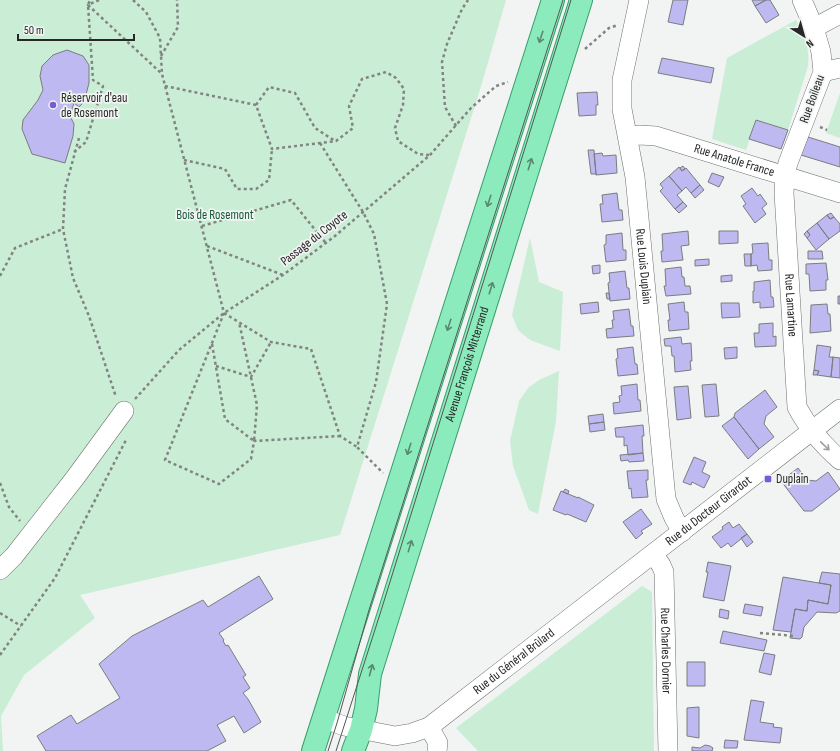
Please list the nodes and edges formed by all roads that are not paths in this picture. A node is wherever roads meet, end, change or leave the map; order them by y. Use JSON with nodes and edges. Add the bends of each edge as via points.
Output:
{"nodes":[{"id":1,"x":553,"y":0,"type":"edge"},
{"id":2,"x":581,"y":0,"type":"edge"},
{"id":3,"x":640,"y":0,"type":"edge"},
{"id":4,"x":802,"y":0,"type":"edge"},
{"id":5,"x":840,"y":14,"type":"edge"},
{"id":6,"x":814,"y":28,"type":"junction"},
{"id":7,"x":832,"y":70,"type":"edge"},
{"id":8,"x":628,"y":136,"type":"junction"},
{"id":9,"x":785,"y":175,"type":"junction"},
{"id":10,"x":840,"y":193,"type":"edge"},
{"id":11,"x":840,"y":409,"type":"edge"},
{"id":12,"x":124,"y":411,"type":"road end"},
{"id":13,"x":812,"y":431,"type":"junction"},
{"id":14,"x":840,"y":460,"type":"edge"},
{"id":15,"x":682,"y":532,"type":"junction"},
{"id":16,"x":653,"y":554,"type":"junction"},
{"id":17,"x":0,"y":570,"type":"edge"},
{"id":18,"x":323,"y":718,"type":"junction"},
{"id":19,"x":429,"y":727,"type":"junction"},
{"id":20,"x":361,"y":730,"type":"junction"},
{"id":21,"x":313,"y":751,"type":"edge"},
{"id":22,"x":353,"y":751,"type":"edge"},
{"id":23,"x":437,"y":751,"type":"edge"},
{"id":24,"x":668,"y":751,"type":"edge"}],
"edges":[{"from":1,"to":18,"type":"main road","one_way":true},
{"from":20,"to":2,"type":"main road","name":"Avenue François Mitterrand","one_way":true,"via":[[370,674]]},
{"from":3,"to":8,"type":"street","name":"Rue Louis Duplain","via":[[622,80],[622,109]]},
{"from":4,"to":6,"type":"street","name":"Rue Boileau"},
{"from":5,"to":6,"type":"street"},
{"from":6,"to":7,"type":"street","name":"Rue Boileau","via":[[820,52]]},
{"from":7,"to":9,"type":"street","name":"Rue Boileau","via":[[788,163]]},
{"from":8,"to":9,"type":"street","name":"Rue Anatole France","via":[[656,136]]},
{"from":8,"to":15,"type":"street","name":"Rue Louis Duplain","via":[[635,176],[666,499]]},
{"from":9,"to":10,"type":"street","name":"Rue Anatole France"},
{"from":9,"to":13,"type":"street","name":"Rue Lamartine","via":[[798,406]]},
{"from":11,"to":13,"type":"street","name":"Rue du Docteur Girardot"},
{"from":12,"to":17,"type":"street","via":[[75,478]]},
{"from":13,"to":14,"type":"street","name":"Rue Lamartine","one_way":true},
{"from":13,"to":15,"type":"street","name":"Rue du Docteur Girardot"},
{"from":15,"to":16,"type":"street","name":"Rue du Docteur Girardot"},
{"from":16,"to":19,"type":"street","name":"Rue du Général Brûlard"},
{"from":16,"to":24,"type":"street","name":"Rue Charles Dornier","via":[[664,572]]},
{"from":18,"to":20,"type":"street","name":"Rue du Général Brûlard"},
{"from":18,"to":21,"type":"main road"},
{"from":19,"to":20,"type":"street","name":"Rue du Général Brûlard","via":[[395,736]]},
{"from":19,"to":23,"type":"street","via":[[438,743]]},
{"from":20,"to":22,"type":"main road"}]}
